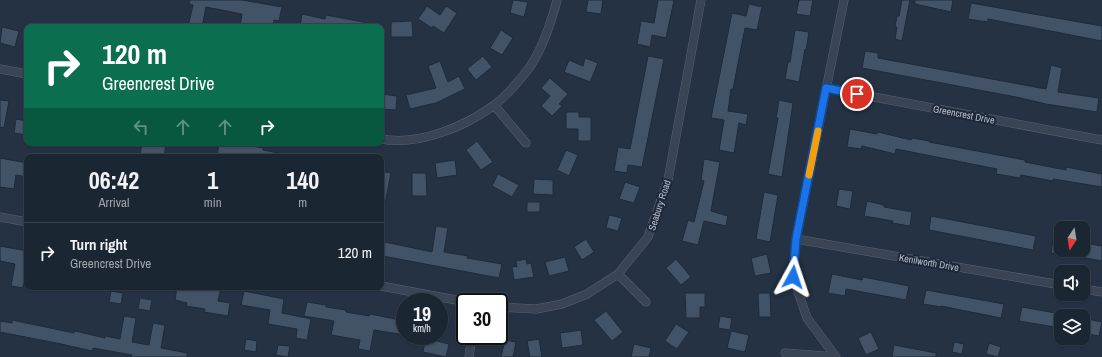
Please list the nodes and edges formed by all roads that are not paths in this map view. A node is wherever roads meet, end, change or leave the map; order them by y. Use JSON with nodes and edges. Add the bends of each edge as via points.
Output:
{"nodes":[{"id":1,"x":557,"y":0,"type":"edge"},
{"id":2,"x":701,"y":0,"type":"edge"},
{"id":3,"x":844,"y":0,"type":"edge"},
{"id":4,"x":0,"y":69,"type":"edge"},
{"id":5,"x":24,"y":73,"type":"edge"},
{"id":6,"x":826,"y":88,"type":"junction"},
{"id":7,"x":494,"y":105,"type":"junction"},
{"id":8,"x":384,"y":140,"type":"edge"},
{"id":9,"x":1102,"y":140,"type":"edge"},
{"id":10,"x":526,"y":143,"type":"dead end"},
{"id":11,"x":0,"y":217,"type":"edge"},
{"id":12,"x":24,"y":221,"type":"edge"},
{"id":13,"x":796,"y":239,"type":"junction"},
{"id":14,"x":618,"y":274,"type":"junction"},
{"id":15,"x":1054,"y":284,"type":"edge"},
{"id":16,"x":384,"y":287,"type":"edge"},
{"id":17,"x":1090,"y":290,"type":"edge"},
{"id":18,"x":1102,"y":292,"type":"edge"},
{"id":19,"x":456,"y":300,"type":"edge"},
{"id":20,"x":646,"y":302,"type":"dead end"},
{"id":21,"x":508,"y":307,"type":"edge"},
{"id":22,"x":471,"y":345,"type":"edge"},
{"id":23,"x":785,"y":352,"type":"dead end"},
{"id":24,"x":469,"y":357,"type":"edge"},
{"id":25,"x":836,"y":357,"type":"edge"}],
"edges":[{"from":1,"to":7,"type":"street","via":[[542,45],[530,66]]},
{"from":2,"to":14,"type":"street","name":"Seabury Road","via":[[668,180],[648,238]]},
{"from":3,"to":6,"type":"street"},
{"from":4,"to":5,"type":"street"},
{"from":6,"to":9,"type":"street","name":"Greencrest Drive"},
{"from":6,"to":13,"type":"street"},
{"from":7,"to":8,"type":"street","via":[[466,122],[438,133],[391,141]]},
{"from":7,"to":10,"type":"street"},
{"from":11,"to":12,"type":"street"},
{"from":13,"to":15,"type":"street","name":"Kenilworth Drive"},
{"from":13,"to":25,"type":"street","via":[[793,277],[807,318]]},
{"from":14,"to":20,"type":"street"},
{"from":14,"to":21,"type":"street","name":"Seabury Road","via":[[587,294],[562,304],[536,309]]},
{"from":16,"to":19,"type":"street"},
{"from":17,"to":18,"type":"street"},
{"from":22,"to":24,"type":"street"},
{"from":23,"to":25,"type":"street"}]}
